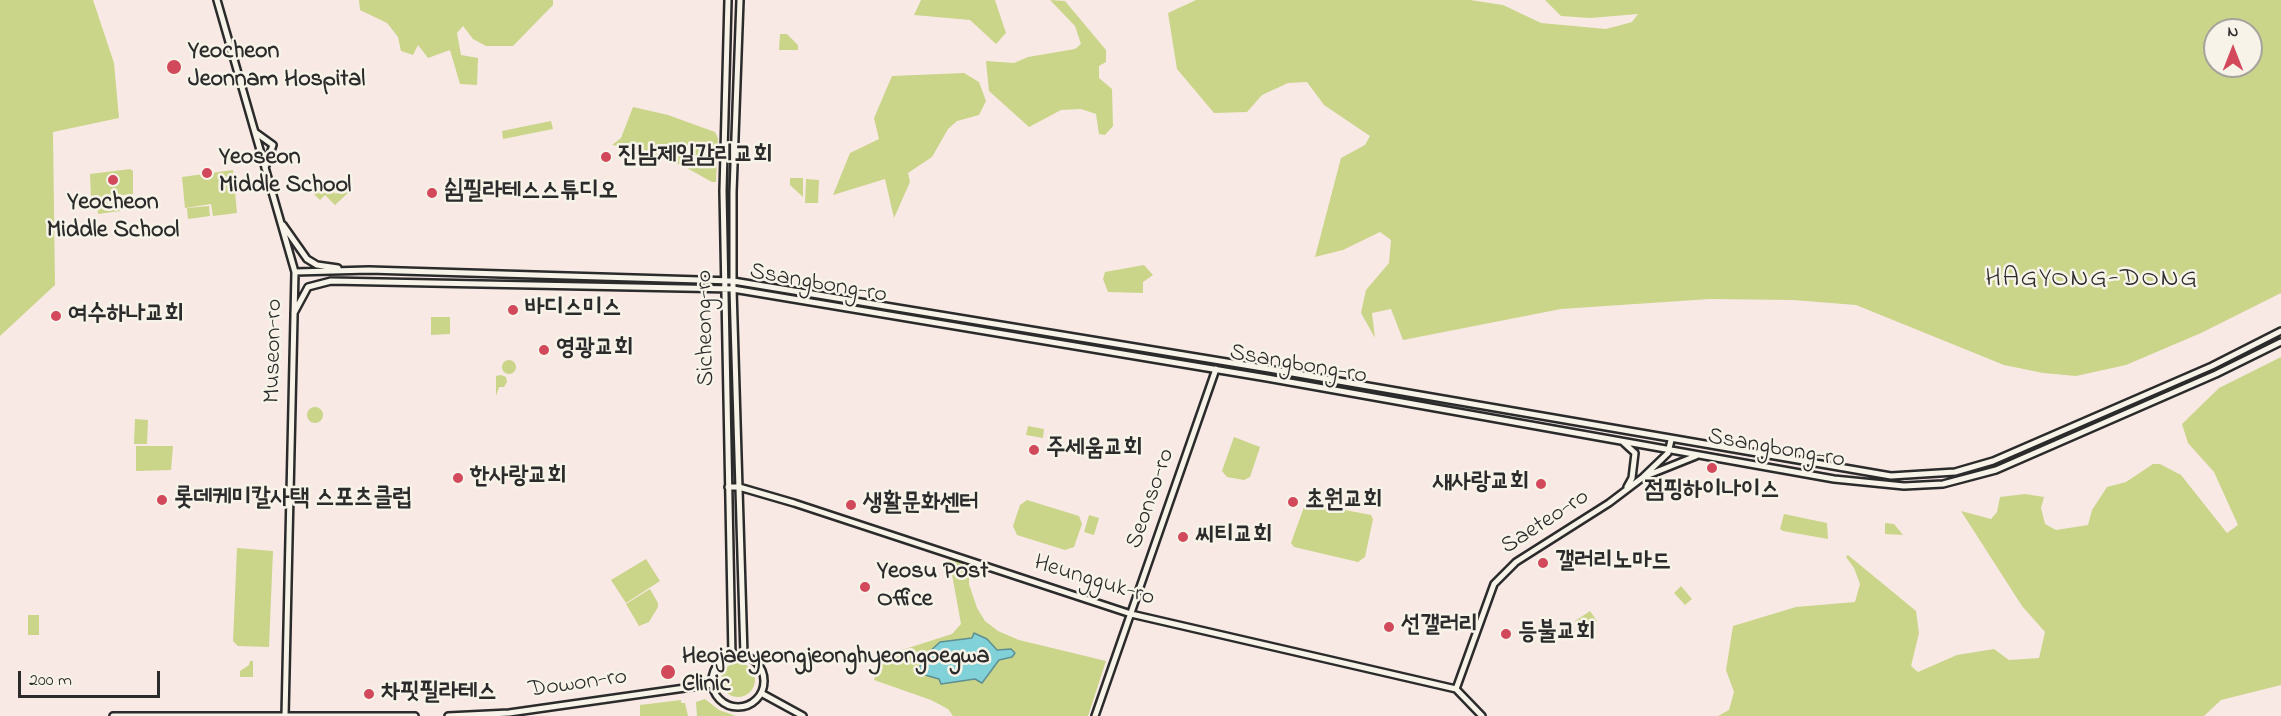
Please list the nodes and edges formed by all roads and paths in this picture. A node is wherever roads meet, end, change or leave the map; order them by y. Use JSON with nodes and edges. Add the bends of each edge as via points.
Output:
{"nodes":[{"id":1,"x":217,"y":0,"type":"edge"},
{"id":2,"x":728,"y":0,"type":"edge"},
{"id":3,"x":740,"y":0,"type":"edge"},
{"id":4,"x":724,"y":79,"type":"junction"},
{"id":5,"x":736,"y":79,"type":"junction"},
{"id":6,"x":253,"y":130,"type":"junction"},
{"id":7,"x":265,"y":169,"type":"junction"},
{"id":8,"x":280,"y":220,"type":"junction"},
{"id":9,"x":369,"y":270,"type":"junction"},
{"id":10,"x":418,"y":271,"type":"junction"},
{"id":11,"x":295,"y":272,"type":"junction"},
{"id":12,"x":724,"y":281,"type":"junction"},
{"id":13,"x":733,"y":281,"type":"junction"},
{"id":14,"x":418,"y":282,"type":"junction"},
{"id":15,"x":724,"y":289,"type":"junction"},
{"id":16,"x":733,"y":289,"type":"junction"},
{"id":17,"x":294,"y":313,"type":"junction"},
{"id":18,"x":2281,"y":331,"type":"edge"},
{"id":19,"x":2281,"y":342,"type":"edge"},
{"id":20,"x":1218,"y":361,"type":"junction"},
{"id":21,"x":1215,"y":370,"type":"junction"},
{"id":22,"x":1671,"y":440,"type":"junction"},
{"id":23,"x":1620,"y":441,"type":"junction"},
{"id":24,"x":1670,"y":450,"type":"junction"},
{"id":25,"x":1713,"y":457,"type":"junction"},
{"id":26,"x":1836,"y":468,"type":"junction"},
{"id":27,"x":1642,"y":478,"type":"junction"},
{"id":28,"x":1834,"y":479,"type":"junction"},
{"id":29,"x":728,"y":487,"type":"junction"},
{"id":30,"x":739,"y":487,"type":"junction"},
{"id":31,"x":1624,"y":491,"type":"junction"},
{"id":32,"x":1131,"y":614,"type":"junction"},
{"id":33,"x":744,"y":655,"type":"junction"},
{"id":34,"x":732,"y":656,"type":"junction"},
{"id":35,"x":713,"y":684,"type":"junction"},
{"id":36,"x":1456,"y":689,"type":"junction"},
{"id":37,"x":761,"y":693,"type":"junction"},
{"id":38,"x":285,"y":715,"type":"edge"},
{"id":39,"x":113,"y":716,"type":"edge"},
{"id":40,"x":415,"y":716,"type":"edge"},
{"id":41,"x":448,"y":716,"type":"edge"},
{"id":42,"x":803,"y":716,"type":"edge"},
{"id":43,"x":1095,"y":716,"type":"edge"},
{"id":44,"x":1482,"y":716,"type":"edge"}],
"edges":[{"from":1,"to":6,"type":"street","name":"Museon-ro"},
{"from":2,"to":4,"type":"street","name":"Sicheong-ro"},
{"from":3,"to":5,"type":"street","name":"Sicheong-ro"},
{"from":4,"to":5,"type":"street"},
{"from":4,"to":12,"type":"street","name":"Sicheong-ro"},
{"from":5,"to":13,"type":"street","name":"Sicheong-ro"},
{"from":6,"to":7,"type":"street","name":"Museon-ro"},
{"from":6,"to":7,"type":"street","via":[[273,145]]},
{"from":7,"to":8,"type":"street","name":"Museon-ro"},
{"from":8,"to":9,"type":"street","via":[[299,250],[312,262]]},
{"from":8,"to":11,"type":"street","name":"Museon-ro"},
{"from":9,"to":10,"type":"street","name":"Ssangbong-ro"},
{"from":9,"to":11,"type":"street","name":"Ssangbong-ro"},
{"from":10,"to":12,"type":"street","name":"Ssangbong-ro"},
{"from":10,"to":14,"type":"street"},
{"from":11,"to":17,"type":"street","name":"Museon-ro"},
{"from":12,"to":13,"type":"street","name":"Ssangbong-ro"},
{"from":12,"to":15,"type":"street","name":"Sicheong-ro"},
{"from":13,"to":16,"type":"street","name":"Sicheong-ro"},
{"from":13,"to":20,"type":"street","name":"Ssangbong-ro"},
{"from":14,"to":15,"type":"street","name":"Ssangbong-ro"},
{"from":14,"to":17,"type":"street","name":"Ssangbong-ro","via":[[318,283],[305,291]]},
{"from":15,"to":16,"type":"street","name":"Ssangbong-ro"},
{"from":15,"to":29,"type":"street","name":"Sicheong-ro"},
{"from":16,"to":21,"type":"street","name":"Ssangbong-ro"},
{"from":16,"to":30,"type":"street","name":"Sicheong-ro"},
{"from":17,"to":38,"type":"street","name":"Museon-ro"},
{"from":18,"to":26,"type":"street","name":"Ssangbong-ro","via":[[2170,384],[1981,465],[1915,476]]},
{"from":19,"to":28,"type":"street","name":"Ssangbong-ro","via":[[1996,470],[1943,484],[1904,486]]},
{"from":20,"to":21,"type":"street","name":"Seonso-ro"},
{"from":20,"to":22,"type":"street","name":"Ssangbong-ro"},
{"from":21,"to":23,"type":"street","name":"Ssangbong-ro"},
{"from":21,"to":32,"type":"street","name":"Seonso-ro"},
{"from":22,"to":24,"type":"street"},
{"from":22,"to":26,"type":"street","name":"Ssangbong-ro"},
{"from":23,"to":24,"type":"street","name":"Ssangbong-ro"},
{"from":23,"to":31,"type":"street","via":[[1635,453],[1632,478]]},
{"from":24,"to":25,"type":"street","name":"Ssangbong-ro"},
{"from":24,"to":27,"type":"street","name":"Saeteo-ro"},
{"from":25,"to":27,"type":"street","via":[[1691,457]]},
{"from":25,"to":28,"type":"street","name":"Ssangbong-ro"},
{"from":26,"to":28,"type":"street"},
{"from":27,"to":31,"type":"street","name":"Saeteo-ro"},
{"from":29,"to":30,"type":"street","name":"Heungguk-ro"},
{"from":29,"to":34,"type":"street","name":"Sicheong-ro"},
{"from":30,"to":32,"type":"street","name":"Heungguk-ro"},
{"from":30,"to":33,"type":"street","name":"Sicheong-ro"},
{"from":31,"to":36,"type":"street","name":"Saeteo-ro","via":[[1516,561],[1497,580]]},
{"from":32,"to":36,"type":"street","name":"Heungguk-ro"},
{"from":32,"to":43,"type":"street","name":"Seonso-ro"},
{"from":33,"to":34,"type":"street"},
{"from":33,"to":37,"type":"street","via":[[763,672]]},
{"from":34,"to":35,"type":"street","via":[[717,666]]},
{"from":35,"to":37,"type":"street","via":[[717,696],[734,706],[748,704]]},
{"from":35,"to":41,"type":"street","name":"Dowon-ro","via":[[509,713]]},
{"from":36,"to":44,"type":"street"},
{"from":37,"to":42,"type":"street"},
{"from":38,"to":39,"type":"street"},
{"from":38,"to":40,"type":"street"}]}
